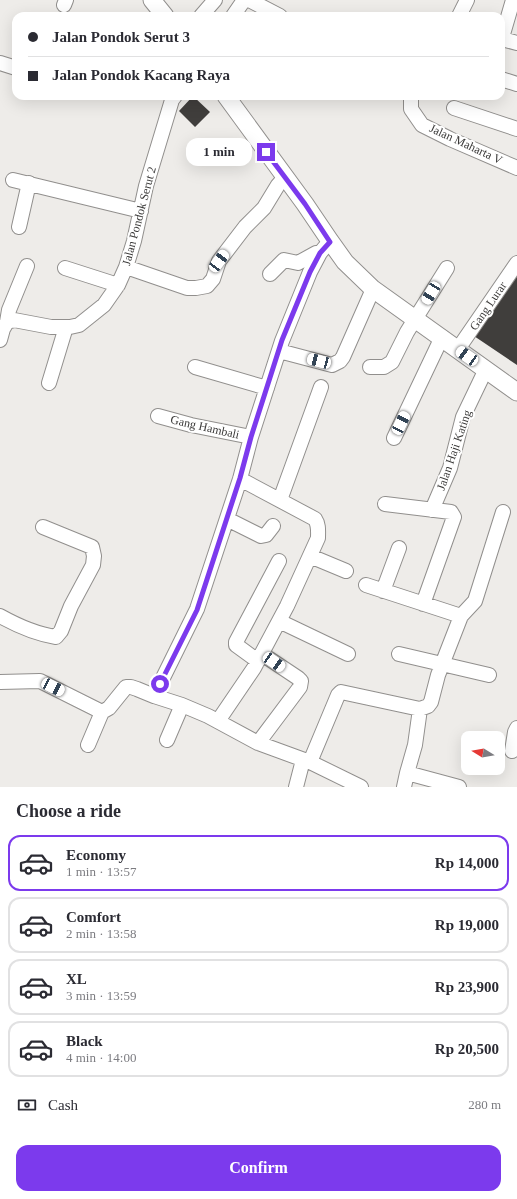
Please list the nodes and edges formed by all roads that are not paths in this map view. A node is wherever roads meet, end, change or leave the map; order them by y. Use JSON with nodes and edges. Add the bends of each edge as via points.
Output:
{"nodes":[{"id":1,"x":152,"y":0,"type":"edge"},
{"id":2,"x":215,"y":0,"type":"edge"},
{"id":3,"x":244,"y":0,"type":"edge"},
{"id":4,"x":249,"y":0,"type":"edge"},
{"id":5,"x":467,"y":0,"type":"edge"},
{"id":6,"x":513,"y":0,"type":"edge"},
{"id":7,"x":162,"y":12,"type":"edge"},
{"id":8,"x":204,"y":12,"type":"edge"},
{"id":9,"x":236,"y":12,"type":"edge"},
{"id":10,"x":272,"y":12,"type":"edge"},
{"id":11,"x":461,"y":12,"type":"edge"},
{"id":12,"x":505,"y":27,"type":"edge"},
{"id":13,"x":505,"y":41,"type":"edge"},
{"id":14,"x":517,"y":43,"type":"edge"},
{"id":15,"x":0,"y":63,"type":"edge"},
{"id":16,"x":12,"y":67,"type":"edge"},
{"id":17,"x":505,"y":80,"type":"edge"},
{"id":18,"x":517,"y":84,"type":"edge"},
{"id":19,"x":169,"y":100,"type":"edge"},
{"id":20,"x":229,"y":100,"type":"edge"},
{"id":21,"x":411,"y":100,"type":"edge"},
{"id":22,"x":454,"y":108,"type":"dead end"},
{"id":23,"x":517,"y":129,"type":"edge"},
{"id":24,"x":517,"y":168,"type":"edge"},
{"id":25,"x":285,"y":177,"type":"junction"},
{"id":26,"x":13,"y":180,"type":"dead end"},
{"id":27,"x":29,"y":183,"type":"junction"},
{"id":28,"x":141,"y":211,"type":"junction"},
{"id":29,"x":19,"y":226,"type":"dead end"},
{"id":30,"x":325,"y":247,"type":"junction"},
{"id":31,"x":517,"y":263,"type":"edge"},
{"id":32,"x":27,"y":266,"type":"dead end"},
{"id":33,"x":126,"y":267,"type":"junction"},
{"id":34,"x":65,"y":268,"type":"dead end"},
{"id":35,"x":447,"y":268,"type":"dead end"},
{"id":36,"x":270,"y":274,"type":"dead end"},
{"id":37,"x":118,"y":285,"type":"junction"},
{"id":38,"x":373,"y":289,"type":"junction"},
{"id":39,"x":416,"y":318,"type":"junction"},
{"id":40,"x":4,"y":319,"type":"edge"},
{"id":41,"x":66,"y":327,"type":"junction"},
{"id":42,"x":442,"y":337,"type":"junction"},
{"id":43,"x":0,"y":340,"type":"edge"},
{"id":44,"x":458,"y":349,"type":"junction"},
{"id":45,"x":279,"y":351,"type":"junction"},
{"id":46,"x":195,"y":367,"type":"dead end"},
{"id":47,"x":370,"y":368,"type":"dead end"},
{"id":48,"x":486,"y":369,"type":"junction"},
{"id":49,"x":50,"y":383,"type":"dead end"},
{"id":50,"x":321,"y":387,"type":"dead end"},
{"id":51,"x":267,"y":388,"type":"junction"},
{"id":52,"x":517,"y":392,"type":"edge"},
{"id":53,"x":158,"y":416,"type":"dead end"},
{"id":54,"x":251,"y":437,"type":"junction"},
{"id":55,"x":394,"y":438,"type":"dead end"},
{"id":56,"x":240,"y":478,"type":"junction"},
{"id":57,"x":280,"y":500,"type":"junction"},
{"id":58,"x":385,"y":504,"type":"dead end"},
{"id":59,"x":432,"y":510,"type":"junction"},
{"id":60,"x":503,"y":512,"type":"dead end"},
{"id":61,"x":227,"y":519,"type":"junction"},
{"id":62,"x":274,"y":526,"type":"dead end"},
{"id":63,"x":43,"y":527,"type":"dead end"},
{"id":64,"x":399,"y":548,"type":"dead end"},
{"id":65,"x":310,"y":556,"type":"junction"},
{"id":66,"x":279,"y":561,"type":"dead end"},
{"id":67,"x":346,"y":571,"type":"dead end"},
{"id":68,"x":366,"y":585,"type":"dead end"},
{"id":69,"x":384,"y":591,"type":"junction"},
{"id":70,"x":423,"y":604,"type":"junction"},
{"id":71,"x":0,"y":616,"type":"edge"},
{"id":72,"x":460,"y":616,"type":"junction"},
{"id":73,"x":280,"y":621,"type":"junction"},
{"id":74,"x":348,"y":654,"type":"dead end"},
{"id":75,"x":399,"y":654,"type":"dead end"},
{"id":76,"x":260,"y":657,"type":"junction"},
{"id":77,"x":443,"y":663,"type":"junction"},
{"id":78,"x":489,"y":675,"type":"dead end"},
{"id":79,"x":0,"y":682,"type":"edge"},
{"id":80,"x":154,"y":696,"type":"junction"},
{"id":81,"x":182,"y":705,"type":"junction"},
{"id":82,"x":420,"y":709,"type":"junction"},
{"id":83,"x":102,"y":712,"type":"junction"},
{"id":84,"x":218,"y":722,"type":"junction"},
{"id":85,"x":517,"y":728,"type":"edge"},
{"id":86,"x":167,"y":740,"type":"dead end"},
{"id":87,"x":258,"y":743,"type":"junction"},
{"id":88,"x":88,"y":745,"type":"dead end"},
{"id":89,"x":512,"y":751,"type":"dead end"},
{"id":90,"x":307,"y":761,"type":"junction"},
{"id":91,"x":407,"y":773,"type":"junction"},
{"id":92,"x":356,"y":786,"type":"edge"},
{"id":93,"x":296,"y":787,"type":"edge"},
{"id":94,"x":404,"y":787,"type":"edge"},
{"id":95,"x":459,"y":787,"type":"edge"}],
"edges":[{"from":1,"to":7,"type":"main road"},
{"from":2,"to":8,"type":"street"},
{"from":3,"to":9,"type":"street"},
{"from":4,"to":10,"type":"street"},
{"from":5,"to":11,"type":"street"},
{"from":6,"to":12,"type":"street"},
{"from":13,"to":14,"type":"street"},
{"from":15,"to":16,"type":"street"},
{"from":17,"to":18,"type":"street"},
{"from":19,"to":28,"type":"street","name":"Jalan Pondok Serut 2"},
{"from":20,"to":25,"type":"main road"},
{"from":21,"to":24,"type":"street","name":"Jalan Maharta V","via":[[411,109],[422,125]]},
{"from":22,"to":23,"type":"street"},
{"from":25,"to":30,"type":"main road","via":[[305,204]]},
{"from":25,"to":33,"type":"street","via":[[264,208],[245,227],[219,261],[213,279],[207,286],[187,288]]},
{"from":26,"to":27,"type":"street"},
{"from":27,"to":28,"type":"street"},
{"from":27,"to":29,"type":"street"},
{"from":28,"to":33,"type":"street","name":"Jalan Pondok Serut 2"},
{"from":30,"to":36,"type":"street","via":[[298,263],[284,260]]},
{"from":30,"to":38,"type":"main road"},
{"from":30,"to":45,"type":"street","via":[[310,272]]},
{"from":31,"to":44,"type":"street","name":"Gang Lurar"},
{"from":32,"to":40,"type":"street"},
{"from":33,"to":37,"type":"street","name":"Jalan Pondok Serut 2"},
{"from":34,"to":37,"type":"street"},
{"from":35,"to":39,"type":"street"},
{"from":37,"to":41,"type":"street","name":"Jalan Pondok Serut 2","via":[[104,305],[92,315],[79,325]]},
{"from":38,"to":39,"type":"main road"},
{"from":38,"to":45,"type":"street","via":[[343,357],[337,364],[332,365]]},
{"from":39,"to":42,"type":"main road"},
{"from":39,"to":47,"type":"street","via":[[392,362],[384,367]]},
{"from":40,"to":41,"type":"street","name":"Jalan Pondok Serut 2"},
{"from":40,"to":43,"type":"street"},
{"from":41,"to":49,"type":"street"},
{"from":42,"to":44,"type":"main road"},
{"from":42,"to":55,"type":"street"},
{"from":44,"to":48,"type":"main road"},
{"from":45,"to":51,"type":"street"},
{"from":46,"to":51,"type":"street"},
{"from":48,"to":52,"type":"main road"},
{"from":48,"to":59,"type":"street","name":"Jalan Haji Kating","via":[[464,417],[450,468]]},
{"from":50,"to":57,"type":"street"},
{"from":51,"to":54,"type":"street"},
{"from":53,"to":54,"type":"street","name":"Gang Hambali"},
{"from":54,"to":56,"type":"street"},
{"from":56,"to":57,"type":"street"},
{"from":56,"to":61,"type":"street"},
{"from":57,"to":65,"type":"street","via":[[318,523],[318,538]]},
{"from":58,"to":59,"type":"street"},
{"from":59,"to":70,"type":"street","via":[[451,512],[454,517]]},
{"from":60,"to":72,"type":"street","via":[[475,601]]},
{"from":61,"to":62,"type":"street","via":[[261,536],[266,535]]},
{"from":61,"to":80,"type":"street","via":[[197,610]]},
{"from":63,"to":71,"type":"street","via":[[92,547],[93,565],[56,637],[21,628]]},
{"from":64,"to":69,"type":"street"},
{"from":65,"to":67,"type":"street"},
{"from":65,"to":73,"type":"street"},
{"from":66,"to":76,"type":"street","via":[[236,642],[236,645]]},
{"from":68,"to":69,"type":"street"},
{"from":69,"to":70,"type":"street"},
{"from":70,"to":72,"type":"street"},
{"from":72,"to":77,"type":"street"},
{"from":73,"to":74,"type":"street"},
{"from":73,"to":76,"type":"street"},
{"from":75,"to":77,"type":"street"},
{"from":76,"to":84,"type":"street"},
{"from":76,"to":87,"type":"street","via":[[301,681],[300,687]]},
{"from":77,"to":78,"type":"street"},
{"from":77,"to":82,"type":"street","via":[[431,702]]},
{"from":79,"to":83,"type":"street","via":[[40,681]]},
{"from":80,"to":81,"type":"street"},
{"from":80,"to":83,"type":"street","via":[[126,687],[109,708]]},
{"from":81,"to":84,"type":"street"},
{"from":81,"to":86,"type":"street"},
{"from":82,"to":90,"type":"street","via":[[341,692]]},
{"from":82,"to":91,"type":"street","via":[[415,745]]},
{"from":83,"to":88,"type":"street"},
{"from":84,"to":87,"type":"street"},
{"from":85,"to":89,"type":"street"},
{"from":87,"to":90,"type":"street"},
{"from":90,"to":92,"type":"street"},
{"from":90,"to":93,"type":"street"},
{"from":91,"to":94,"type":"street"},
{"from":91,"to":95,"type":"street"}]}
